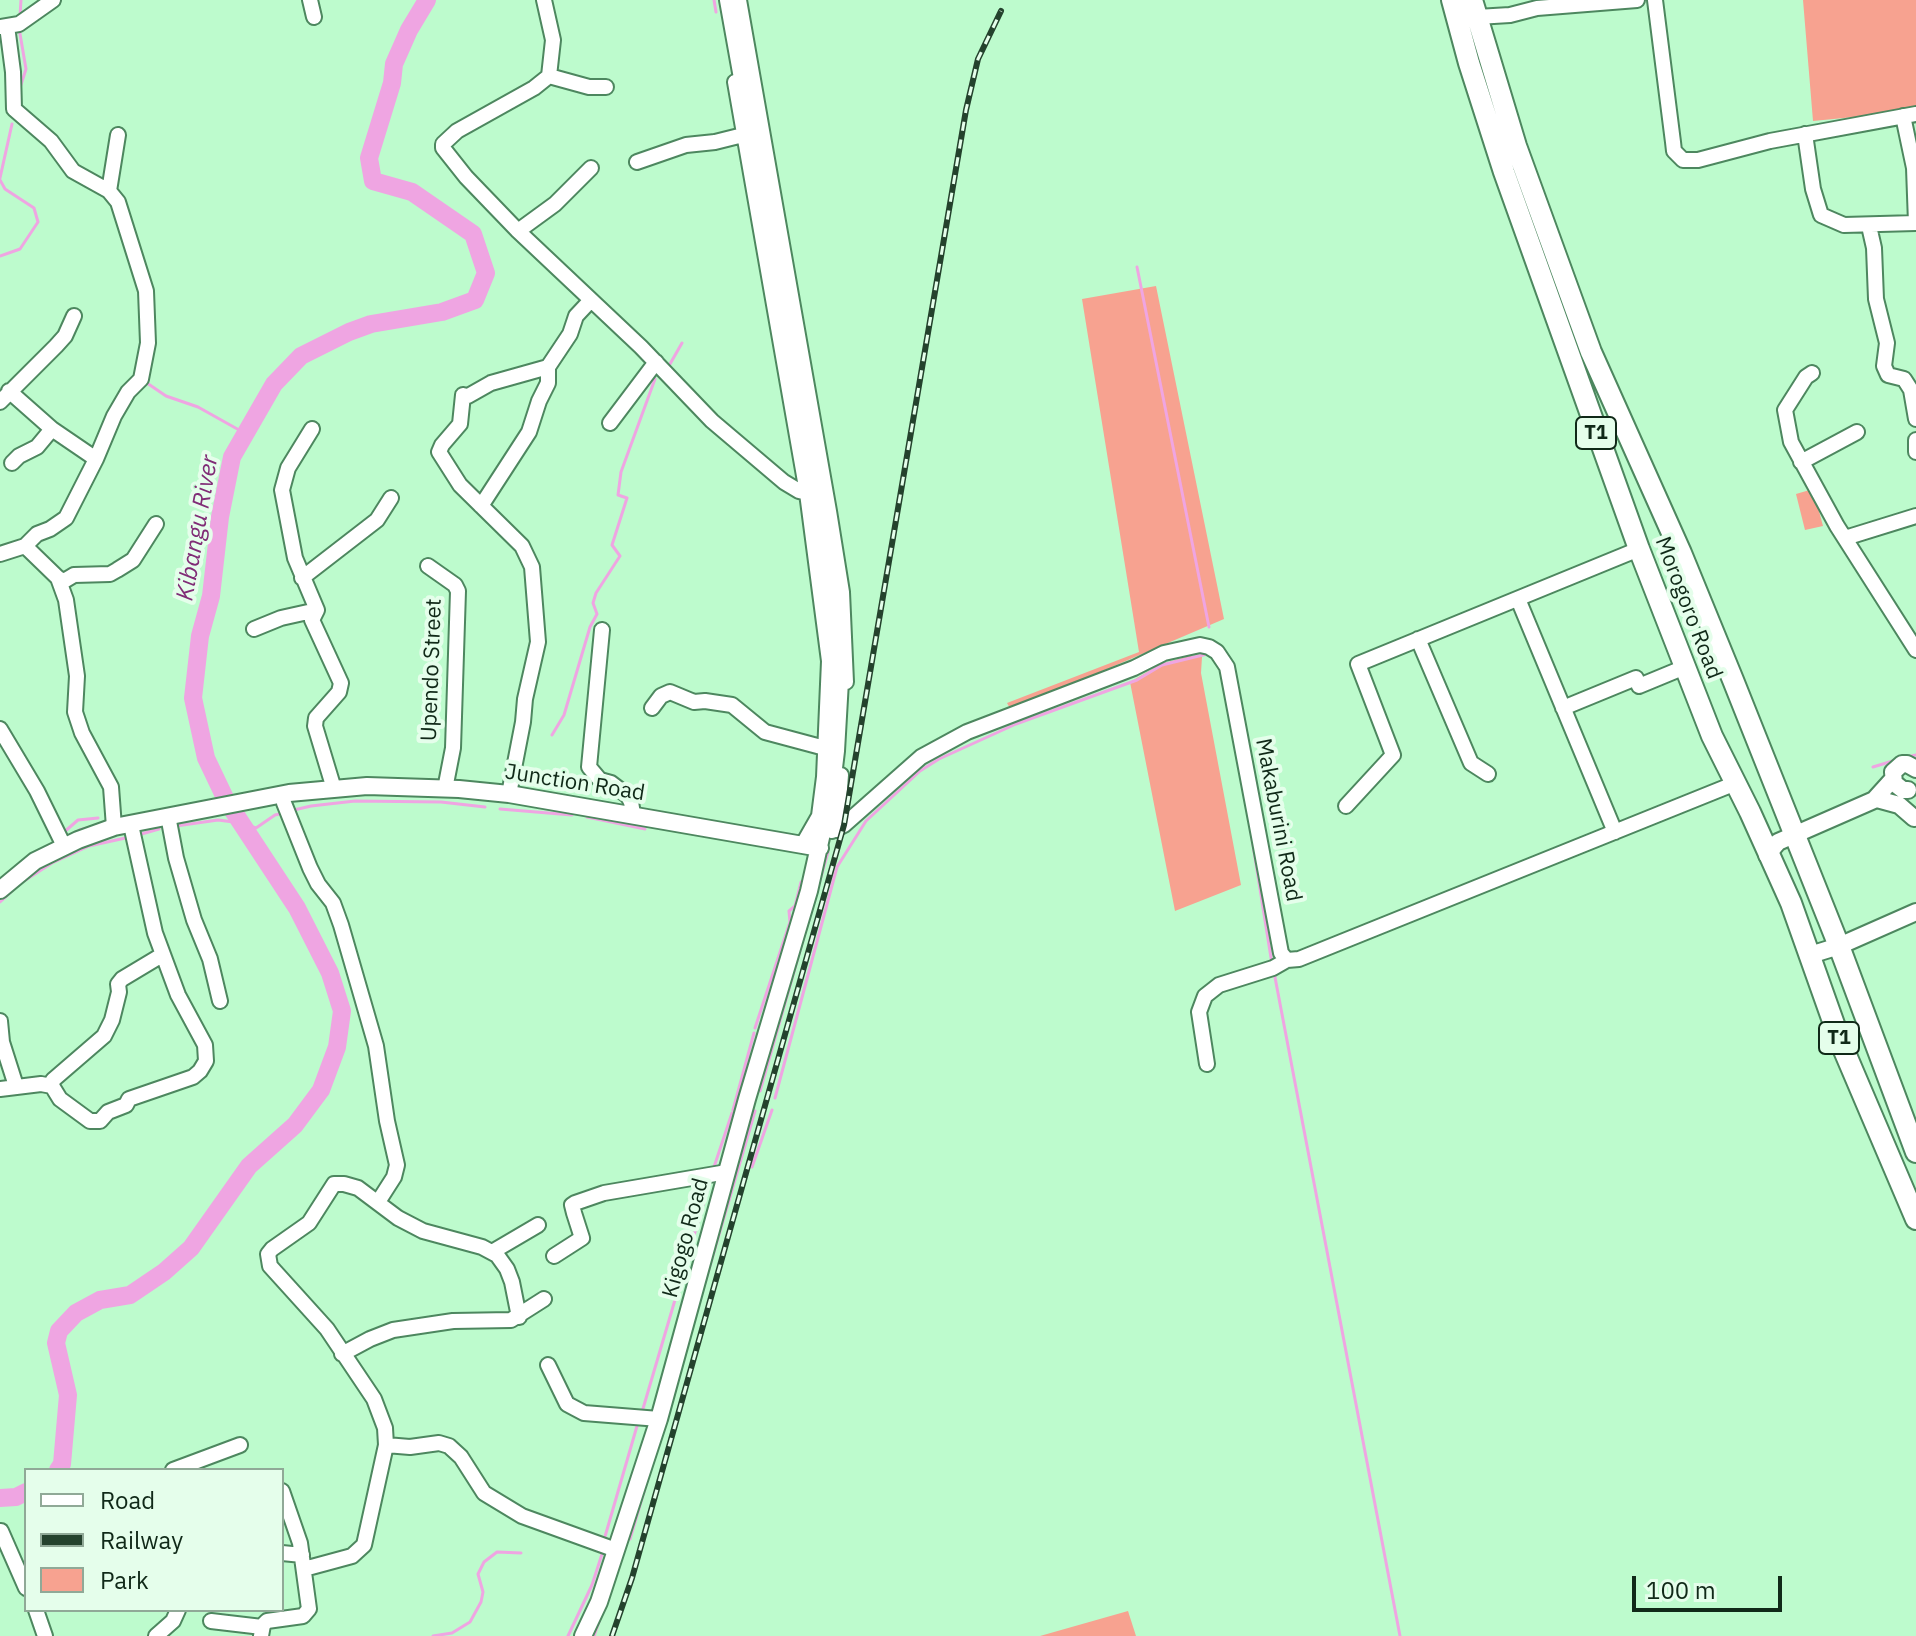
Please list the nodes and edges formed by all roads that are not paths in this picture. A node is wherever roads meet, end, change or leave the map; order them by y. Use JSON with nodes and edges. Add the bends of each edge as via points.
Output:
{"nodes":[{"id":1,"x":53,"y":0,"type":"edge"},
{"id":2,"x":310,"y":0,"type":"edge"},
{"id":3,"x":544,"y":0,"type":"edge"},
{"id":4,"x":720,"y":0,"type":"edge"},
{"id":5,"x":728,"y":0,"type":"edge"},
{"id":6,"x":739,"y":0,"type":"edge"},
{"id":7,"x":1452,"y":0,"type":"edge"},
{"id":8,"x":1637,"y":0,"type":"edge"},
{"id":9,"x":1655,"y":0,"type":"edge"},
{"id":10,"x":1596,"y":2,"type":"edge"},
{"id":11,"x":1475,"y":8,"type":"edge"},
{"id":12,"x":314,"y":17,"type":"dead end"},
{"id":13,"x":4,"y":27,"type":"edge"},
{"id":14,"x":549,"y":76,"type":"junction"},
{"id":15,"x":606,"y":87,"type":"dead end"},
{"id":16,"x":1909,"y":115,"type":"edge"},
{"id":17,"x":747,"y":134,"type":"junction"},
{"id":18,"x":1805,"y":134,"type":"junction"},
{"id":19,"x":118,"y":135,"type":"dead end"},
{"id":20,"x":637,"y":162,"type":"dead end"},
{"id":21,"x":591,"y":168,"type":"dead end"},
{"id":22,"x":109,"y":191,"type":"junction"},
{"id":23,"x":1916,"y":223,"type":"edge"},
{"id":24,"x":1869,"y":226,"type":"junction"},
{"id":25,"x":518,"y":231,"type":"junction"},
{"id":26,"x":591,"y":300,"type":"junction"},
{"id":27,"x":74,"y":316,"type":"dead end"},
{"id":28,"x":656,"y":362,"type":"junction"},
{"id":29,"x":548,"y":367,"type":"junction"},
{"id":30,"x":1812,"y":373,"type":"dead end"},
{"id":31,"x":1910,"y":380,"type":"edge"},
{"id":32,"x":4,"y":397,"type":"edge"},
{"id":33,"x":1916,"y":419,"type":"edge"},
{"id":34,"x":610,"y":423,"type":"dead end"},
{"id":35,"x":52,"y":429,"type":"junction"},
{"id":36,"x":312,"y":429,"type":"dead end"},
{"id":37,"x":1857,"y":432,"type":"dead end"},
{"id":38,"x":1916,"y":440,"type":"edge"},
{"id":39,"x":1916,"y":452,"type":"edge"},
{"id":40,"x":96,"y":459,"type":"junction"},
{"id":41,"x":1801,"y":462,"type":"junction"},
{"id":42,"x":12,"y":463,"type":"dead end"},
{"id":43,"x":812,"y":491,"type":"junction"},
{"id":44,"x":391,"y":498,"type":"dead end"},
{"id":45,"x":481,"y":506,"type":"junction"},
{"id":46,"x":1916,"y":516,"type":"edge"},
{"id":47,"x":156,"y":524,"type":"dead end"},
{"id":48,"x":1845,"y":538,"type":"junction"},
{"id":49,"x":25,"y":546,"type":"junction"},
{"id":50,"x":1639,"y":549,"type":"junction"},
{"id":51,"x":0,"y":554,"type":"edge"},
{"id":52,"x":428,"y":566,"type":"dead end"},
{"id":53,"x":58,"y":578,"type":"junction"},
{"id":54,"x":302,"y":578,"type":"junction"},
{"id":55,"x":1518,"y":599,"type":"junction"},
{"id":56,"x":317,"y":610,"type":"junction"},
{"id":57,"x":254,"y":629,"type":"dead end"},
{"id":58,"x":602,"y":630,"type":"dead end"},
{"id":59,"x":1418,"y":639,"type":"junction"},
{"id":60,"x":1916,"y":650,"type":"edge"},
{"id":61,"x":1685,"y":667,"type":"junction"},
{"id":62,"x":652,"y":708,"type":"dead end"},
{"id":63,"x":1563,"y":708,"type":"junction"},
{"id":64,"x":0,"y":729,"type":"edge"},
{"id":65,"x":832,"y":750,"type":"junction"},
{"id":66,"x":1913,"y":764,"type":"edge"},
{"id":67,"x":1488,"y":774,"type":"dead end"},
{"id":68,"x":1893,"y":779,"type":"junction"},
{"id":69,"x":1736,"y":783,"type":"junction"},
{"id":70,"x":1912,"y":787,"type":"edge"},
{"id":71,"x":445,"y":789,"type":"junction"},
{"id":72,"x":328,"y":790,"type":"junction"},
{"id":73,"x":509,"y":794,"type":"junction"},
{"id":74,"x":1877,"y":799,"type":"junction"},
{"id":75,"x":264,"y":803,"type":"junction"},
{"id":76,"x":284,"y":803,"type":"junction"},
{"id":77,"x":1346,"y":806,"type":"dead end"},
{"id":78,"x":633,"y":814,"type":"junction"},
{"id":79,"x":1915,"y":819,"type":"edge"},
{"id":80,"x":160,"y":820,"type":"junction"},
{"id":81,"x":131,"y":825,"type":"junction"},
{"id":82,"x":114,"y":827,"type":"junction"},
{"id":83,"x":1615,"y":832,"type":"junction"},
{"id":84,"x":1794,"y":836,"type":"junction"},
{"id":85,"x":827,"y":837,"type":"junction"},
{"id":86,"x":803,"y":844,"type":"junction"},
{"id":87,"x":64,"y":846,"type":"junction"},
{"id":88,"x":1767,"y":855,"type":"junction"},
{"id":89,"x":0,"y":890,"type":"edge"},
{"id":90,"x":1916,"y":912,"type":"edge"},
{"id":91,"x":1839,"y":946,"type":"junction"},
{"id":92,"x":162,"y":955,"type":"junction"},
{"id":93,"x":1810,"y":955,"type":"junction"},
{"id":94,"x":1287,"y":960,"type":"junction"},
{"id":95,"x":220,"y":1001,"type":"dead end"},
{"id":96,"x":0,"y":1021,"type":"edge"},
{"id":97,"x":1207,"y":1064,"type":"dead end"},
{"id":98,"x":16,"y":1086,"type":"junction"},
{"id":99,"x":52,"y":1086,"type":"junction"},
{"id":100,"x":0,"y":1089,"type":"edge"},
{"id":101,"x":1916,"y":1152,"type":"edge"},
{"id":102,"x":727,"y":1172,"type":"junction"},
{"id":103,"x":378,"y":1202,"type":"junction"},
{"id":104,"x":1916,"y":1219,"type":"edge"},
{"id":105,"x":538,"y":1225,"type":"dead end"},
{"id":106,"x":492,"y":1252,"type":"junction"},
{"id":107,"x":554,"y":1256,"type":"dead end"},
{"id":108,"x":544,"y":1299,"type":"dead end"},
{"id":109,"x":519,"y":1317,"type":"junction"},
{"id":110,"x":342,"y":1354,"type":"junction"},
{"id":111,"x":548,"y":1365,"type":"dead end"},
{"id":112,"x":659,"y":1419,"type":"junction"},
{"id":113,"x":240,"y":1445,"type":"dead end"},
{"id":114,"x":386,"y":1445,"type":"junction"},
{"id":115,"x":178,"y":1468,"type":"edge"},
{"id":116,"x":284,"y":1496,"type":"edge"},
{"id":117,"x":1,"y":1531,"type":"edge"},
{"id":118,"x":616,"y":1550,"type":"junction"},
{"id":119,"x":284,"y":1554,"type":"edge"},
{"id":120,"x":303,"y":1562,"type":"junction"},
{"id":121,"x":24,"y":1583,"type":"edge"},
{"id":122,"x":37,"y":1612,"type":"edge"},
{"id":123,"x":177,"y":1612,"type":"edge"},
{"id":124,"x":211,"y":1621,"type":"dead end"},
{"id":125,"x":261,"y":1632,"type":"edge"},
{"id":126,"x":45,"y":1636,"type":"edge"},
{"id":127,"x":156,"y":1636,"type":"edge"},
{"id":128,"x":583,"y":1636,"type":"edge"}],
"edges":[{"from":1,"to":13,"type":"street","via":[[19,24]]},
{"from":2,"to":12,"type":"street"},
{"from":3,"to":14,"type":"street","via":[[553,40]]},
{"from":4,"to":17,"type":"street"},
{"from":5,"to":17,"type":"main road","name":"Kigogo Road"},
{"from":6,"to":85,"type":"street","via":[[842,592],[847,663]]},
{"from":7,"to":50,"type":"highway","name":"Morogoro Road","number":"T1","via":[[1504,172]]},
{"from":8,"to":10,"type":"street"},
{"from":9,"to":18,"type":"street","via":[[1679,158],[1698,160]]},
{"from":10,"to":11,"type":"street","via":[[1510,15]]},
{"from":11,"to":84,"type":"highway","name":"Morogoro Road","number":"T1","via":[[1516,146],[1591,352],[1681,553]]},
{"from":13,"to":22,"type":"street","via":[[14,109],[51,141],[78,176]]},
{"from":14,"to":15,"type":"street"},
{"from":14,"to":25,"type":"street","via":[[443,144],[466,177]]},
{"from":16,"to":18,"type":"street"},
{"from":16,"to":23,"type":"street"},
{"from":17,"to":20,"type":"street","via":[[686,145]]},
{"from":17,"to":43,"type":"main road","name":"Kigogo Road"},
{"from":18,"to":24,"type":"street","via":[[1821,215],[1837,224]]},
{"from":19,"to":22,"type":"street"},
{"from":21,"to":25,"type":"street"},
{"from":22,"to":40,"type":"street","via":[[121,207],[143,276],[148,343],[141,379],[121,403]]},
{"from":23,"to":24,"type":"street"},
{"from":24,"to":31,"type":"street","via":[[1876,299],[1887,343],[1884,366],[1888,375]]},
{"from":25,"to":26,"type":"street"},
{"from":26,"to":28,"type":"street"},
{"from":26,"to":29,"type":"street"},
{"from":27,"to":32,"type":"street","via":[[65,336]]},
{"from":28,"to":34,"type":"street"},
{"from":28,"to":43,"type":"street","via":[[728,435],[784,482]]},
{"from":29,"to":45,"type":"street","via":[[548,383],[529,432]]},
{"from":29,"to":45,"type":"street","via":[[463,395],[460,424],[439,452]]},
{"from":30,"to":41,"type":"street","via":[[1785,410]]},
{"from":31,"to":33,"type":"street"},
{"from":32,"to":35,"type":"street"},
{"from":35,"to":40,"type":"street"},
{"from":35,"to":42,"type":"street","via":[[37,447]]},
{"from":36,"to":54,"type":"street","via":[[288,468],[282,490]]},
{"from":37,"to":41,"type":"street"},
{"from":38,"to":39,"type":"street"},
{"from":40,"to":49,"type":"street","via":[[66,518]]},
{"from":41,"to":48,"type":"street"},
{"from":43,"to":65,"type":"main road","name":"Kigogo Road","via":[[831,574],[840,681]]},
{"from":44,"to":54,"type":"street","via":[[377,520]]},
{"from":45,"to":73,"type":"street","via":[[530,558],[539,629]]},
{"from":46,"to":48,"type":"street"},
{"from":47,"to":53,"type":"street","via":[[133,560],[110,574]]},
{"from":48,"to":60,"type":"street"},
{"from":49,"to":51,"type":"street"},
{"from":49,"to":53,"type":"street"},
{"from":50,"to":55,"type":"street"},
{"from":50,"to":61,"type":"highway","name":"Morogoro Road","number":"T1"},
{"from":52,"to":71,"type":"street","name":"Upendo Street","via":[[458,591],[453,748]]},
{"from":53,"to":82,"type":"street","via":[[73,642],[75,712],[111,787]]},
{"from":54,"to":56,"type":"street"},
{"from":55,"to":59,"type":"street"},
{"from":55,"to":63,"type":"street"},
{"from":56,"to":57,"type":"street"},
{"from":56,"to":72,"type":"street","via":[[312,620],[342,686],[316,718]]},
{"from":58,"to":78,"type":"street","via":[[589,767],[630,798]]},
{"from":59,"to":67,"type":"street","via":[[1471,763]]},
{"from":59,"to":77,"type":"street","via":[[1358,664],[1393,755]]},
{"from":61,"to":63,"type":"street","via":[[1639,686],[1636,678]]},
{"from":61,"to":69,"type":"highway","name":"Morogoro Road","number":"T1"},
{"from":62,"to":65,"type":"street","via":[[670,692],[694,702],[732,705],[765,732]]},
{"from":63,"to":83,"type":"street"},
{"from":64,"to":87,"type":"street"},
{"from":65,"to":85,"type":"main road","name":"Kigogo Road"},
{"from":65,"to":86,"type":"street","via":[[819,816]]},
{"from":66,"to":68,"type":"main road","via":[[1897,767]]},
{"from":68,"to":70,"type":"main road","via":[[1898,787]]},
{"from":68,"to":74,"type":"main road"},
{"from":69,"to":83,"type":"street"},
{"from":69,"to":88,"type":"highway","name":"Morogoro Road","number":"T1"},
{"from":70,"to":79,"type":"main road"},
{"from":71,"to":72,"type":"main road","name":"Junction Road"},
{"from":71,"to":73,"type":"main road","name":"Junction Road"},
{"from":72,"to":75,"type":"main road","name":"Junction Road"},
{"from":72,"to":76,"type":"main road","name":"Junction Road"},
{"from":73,"to":78,"type":"main road","name":"Junction Road"},
{"from":74,"to":79,"type":"main road","via":[[1899,805]]},
{"from":74,"to":84,"type":"main road"},
{"from":75,"to":76,"type":"main road","name":"Junction Road"},
{"from":75,"to":80,"type":"main road"},
{"from":76,"to":103,"type":"street","via":[[310,868],[337,914],[376,1046],[397,1165]]},
{"from":78,"to":86,"type":"main road","name":"Junction Road"},
{"from":80,"to":81,"type":"main road"},
{"from":80,"to":95,"type":"street"},
{"from":81,"to":82,"type":"main road"},
{"from":81,"to":92,"type":"street"},
{"from":82,"to":87,"type":"main road"},
{"from":83,"to":94,"type":"street"},
{"from":84,"to":88,"type":"main road","via":[[1778,842]]},
{"from":84,"to":91,"type":"highway","name":"Morogoro Road","number":"T1"},
{"from":85,"to":86,"type":"main road","name":"Junction Road"},
{"from":85,"to":94,"type":"street","name":"Makaburini Road","via":[[921,757],[967,732],[1164,653],[1209,647],[1226,664],[1280,949]]},
{"from":85,"to":102,"type":"main road","name":"Kigogo Road"},
{"from":87,"to":89,"type":"main road","via":[[35,861]]},
{"from":88,"to":93,"type":"highway","name":"Morogoro Road","number":"T1"},
{"from":90,"to":91,"type":"main road"},
{"from":91,"to":93,"type":"main road"},
{"from":91,"to":101,"type":"highway","name":"Morogoro Road","number":"T1"},
{"from":92,"to":99,"type":"street","via":[[122,979],[109,1029]]},
{"from":92,"to":99,"type":"street","via":[[205,1045],[206,1061],[200,1071],[129,1099],[96,1123],[60,1099]]},
{"from":93,"to":104,"type":"highway","name":"Morogoro Road","number":"T1","via":[[1840,1041]]},
{"from":94,"to":97,"type":"street","via":[[1219,985],[1205,996],[1199,1012]]},
{"from":96,"to":98,"type":"street"},
{"from":98,"to":99,"type":"street"},
{"from":98,"to":100,"type":"street"},
{"from":102,"to":107,"type":"street","via":[[604,1193],[575,1203],[582,1238]]},
{"from":102,"to":112,"type":"main road","name":"Kigogo Road"},
{"from":103,"to":106,"type":"street","via":[[423,1231]]},
{"from":103,"to":110,"type":"street","via":[[358,1188],[334,1184],[309,1223],[268,1254],[270,1266]]},
{"from":105,"to":106,"type":"street"},
{"from":106,"to":109,"type":"street","via":[[507,1269]]},
{"from":108,"to":109,"type":"street"},
{"from":109,"to":110,"type":"street","via":[[393,1330]]},
{"from":110,"to":114,"type":"street","via":[[374,1399]]},
{"from":111,"to":112,"type":"street","via":[[567,1404],[584,1413]]},
{"from":112,"to":118,"type":"main road","name":"Kigogo Road"},
{"from":113,"to":115,"type":"street"},
{"from":114,"to":118,"type":"street","via":[[449,1446],[484,1493],[522,1516]]},
{"from":114,"to":120,"type":"street","via":[[361,1549],[339,1561]]},
{"from":116,"to":120,"type":"street"},
{"from":117,"to":121,"type":"street"},
{"from":118,"to":128,"type":"main road","name":"Kigogo Road"},
{"from":119,"to":120,"type":"street"},
{"from":120,"to":125,"type":"street","via":[[308,1612],[267,1621]]},
{"from":122,"to":126,"type":"street"},
{"from":123,"to":127,"type":"street"},
{"from":124,"to":125,"type":"street"}]}
